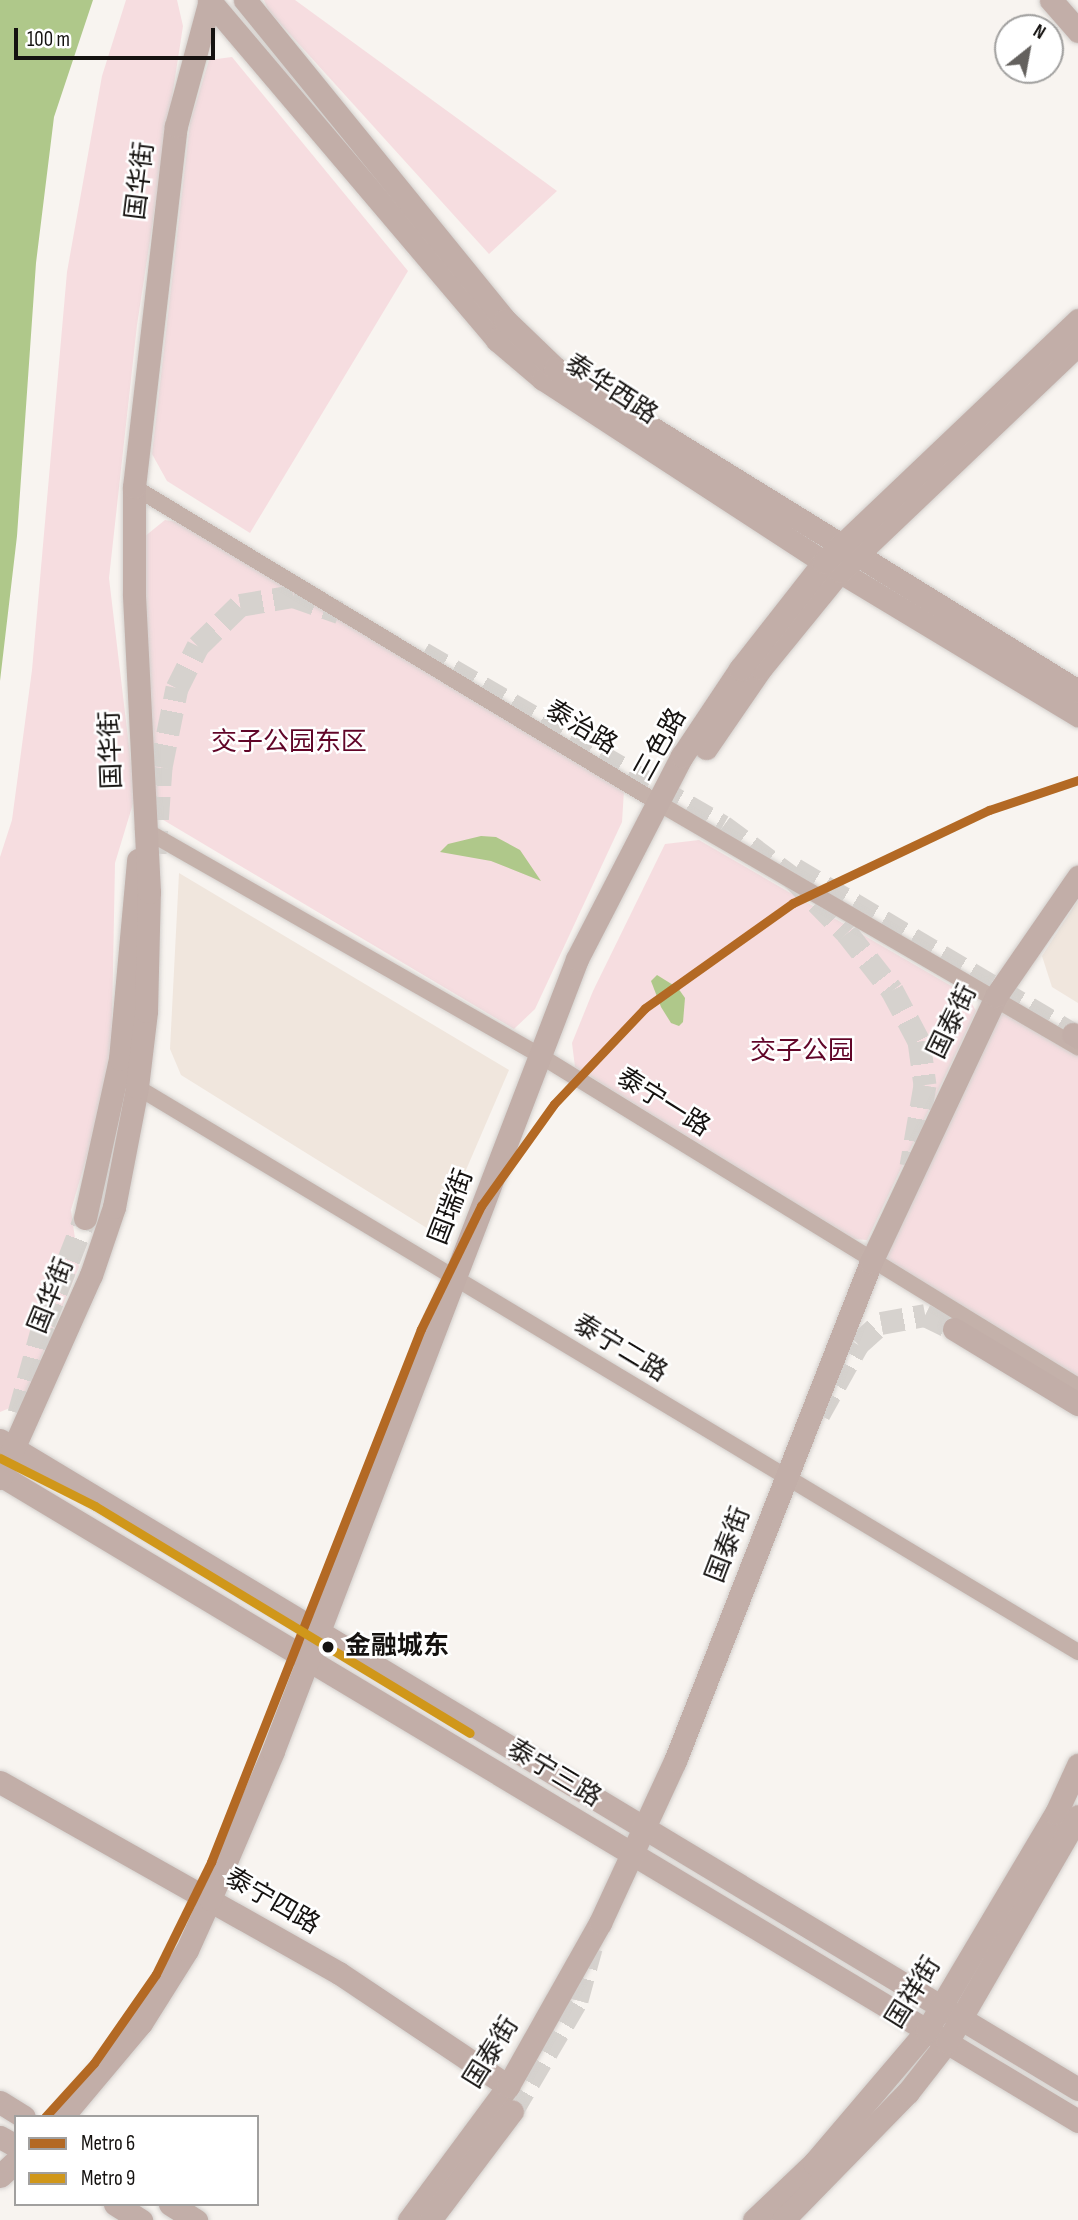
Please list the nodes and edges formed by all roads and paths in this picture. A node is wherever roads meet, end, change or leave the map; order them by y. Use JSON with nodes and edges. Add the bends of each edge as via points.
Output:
{"nodes":[{"id":1,"x":209,"y":0,"type":"edge"},
{"id":2,"x":245,"y":0,"type":"edge"},
{"id":3,"x":1051,"y":0,"type":"edge"},
{"id":4,"x":1078,"y":31,"type":"edge"},
{"id":5,"x":1078,"y":320,"type":"edge"},
{"id":6,"x":1078,"y":344,"type":"edge"},
{"id":7,"x":134,"y":487,"type":"junction"},
{"id":8,"x":840,"y":558,"type":"junction"},
{"id":9,"x":1078,"y":691,"type":"edge"},
{"id":10,"x":1078,"y":715,"type":"edge"},
{"id":11,"x":660,"y":804,"type":"junction"},
{"id":12,"x":144,"y":829,"type":"junction"},
{"id":13,"x":1078,"y":877,"type":"edge"},
{"id":14,"x":996,"y":996,"type":"junction"},
{"id":15,"x":1076,"y":1039,"type":"edge"},
{"id":16,"x":539,"y":1055,"type":"junction"},
{"id":17,"x":136,"y":1087,"type":"junction"},
{"id":18,"x":85,"y":1218,"type":"tunnel mouth"},
{"id":19,"x":871,"y":1262,"type":"junction"},
{"id":20,"x":455,"y":1278,"type":"junction"},
{"id":21,"x":954,"y":1329,"type":"tunnel mouth"},
{"id":22,"x":1078,"y":1386,"type":"edge"},
{"id":23,"x":1078,"y":1404,"type":"edge"},
{"id":24,"x":7,"y":1445,"type":"edge"},
{"id":25,"x":1,"y":1476,"type":"edge"},
{"id":26,"x":785,"y":1477,"type":"junction"},
{"id":27,"x":319,"y":1631,"type":"junction"},
{"id":28,"x":1078,"y":1653,"type":"edge"},
{"id":29,"x":308,"y":1659,"type":"junction"},
{"id":30,"x":1078,"y":1765,"type":"edge"},
{"id":31,"x":0,"y":1782,"type":"edge"},
{"id":32,"x":1078,"y":1816,"type":"edge"},
{"id":33,"x":644,"y":1828,"type":"junction"},
{"id":34,"x":632,"y":1854,"type":"junction"},
{"id":35,"x":210,"y":1899,"type":"junction"},
{"id":36,"x":951,"y":2012,"type":"junction"},
{"id":37,"x":937,"y":2036,"type":"junction"},
{"id":38,"x":508,"y":2086,"type":"junction"},
{"id":39,"x":1078,"y":2089,"type":"edge"},
{"id":40,"x":0,"y":2102,"type":"edge"},
{"id":41,"x":512,"y":2111,"type":"tunnel mouth"},
{"id":42,"x":21,"y":2115,"type":"edge"},
{"id":43,"x":64,"y":2115,"type":"edge"},
{"id":44,"x":1078,"y":2121,"type":"edge"},
{"id":45,"x":14,"y":2163,"type":"edge"},
{"id":46,"x":0,"y":2176,"type":"edge"},
{"id":47,"x":118,"y":2206,"type":"edge"},
{"id":48,"x":173,"y":2206,"type":"edge"},
{"id":49,"x":141,"y":2220,"type":"edge"},
{"id":50,"x":196,"y":2220,"type":"edge"},
{"id":51,"x":409,"y":2220,"type":"edge"},
{"id":52,"x":430,"y":2220,"type":"edge"},
{"id":53,"x":754,"y":2220,"type":"edge"},
{"id":54,"x":783,"y":2220,"type":"edge"}],
"edges":[{"from":1,"to":7,"type":"street","name":"国华街","via":[[176,126]]},
{"from":1,"to":8,"type":"street","name":"泰华西路","via":[[497,341],[543,379]]},
{"from":2,"to":8,"type":"street","name":"泰华西路","via":[[505,320],[555,368]]},
{"from":3,"to":4,"type":"street"},
{"from":5,"to":8,"type":"street","name":"三色路"},
{"from":6,"to":8,"type":"street","name":"三色路"},
{"from":7,"to":11,"type":"street","name":"泰治路"},
{"from":7,"to":12,"type":"street","name":"国华街"},
{"from":8,"to":9,"type":"street","name":"泰华西路"},
{"from":8,"to":10,"type":"street","name":"泰华西路"},
{"from":8,"to":11,"type":"street","name":"三色路"},
{"from":11,"to":14,"type":"street","name":"泰治路"},
{"from":11,"to":16,"type":"street","name":"国瑞街","via":[[577,959]]},
{"from":12,"to":16,"type":"street","name":"泰宁一路"},
{"from":12,"to":17,"type":"street","name":"国华街","via":[[149,892],[146,1011]]},
{"from":12,"to":18,"type":"street","via":[[132,895],[120,1059]]},
{"from":13,"to":14,"type":"street","name":"国泰街"},
{"from":14,"to":15,"type":"street","name":"泰治路"},
{"from":14,"to":19,"type":"street","name":"国泰街"},
{"from":16,"to":19,"type":"street","name":"泰宁一路"},
{"from":16,"to":20,"type":"street","name":"国瑞街"},
{"from":17,"to":20,"type":"street","name":"泰宁二路"},
{"from":17,"to":24,"type":"street","name":"国华街","via":[[114,1207],[62,1347]]},
{"from":19,"to":22,"type":"street","name":"泰宁一路"},
{"from":19,"to":26,"type":"street","name":"国泰街"},
{"from":20,"to":26,"type":"street","name":"泰宁二路"},
{"from":20,"to":27,"type":"street","name":"国瑞街"},
{"from":21,"to":23,"type":"street"},
{"from":24,"to":25,"type":"street","name":"国华街"},
{"from":24,"to":27,"type":"street","name":"泰宁三路"},
{"from":25,"to":29,"type":"street","name":"泰宁三路"},
{"from":26,"to":28,"type":"street","name":"泰宁二路"},
{"from":26,"to":33,"type":"street","name":"国泰街","via":[[675,1761]]},
{"from":27,"to":29,"type":"street","name":"国瑞街"},
{"from":27,"to":33,"type":"street","name":"泰宁三路"},
{"from":29,"to":34,"type":"street","name":"泰宁三路"},
{"from":29,"to":35,"type":"street","name":"国瑞街"},
{"from":30,"to":36,"type":"street","name":"国祥街"},
{"from":31,"to":35,"type":"street","name":"泰宁四路"},
{"from":32,"to":36,"type":"street","name":"国祥街"},
{"from":33,"to":34,"type":"street","name":"国泰街"},
{"from":33,"to":36,"type":"street","name":"泰宁三路"},
{"from":34,"to":37,"type":"street","name":"泰宁三路"},
{"from":34,"to":38,"type":"street","name":"国泰街","via":[[600,1923]]},
{"from":35,"to":38,"type":"street","name":"泰宁四路","via":[[339,1973]]},
{"from":35,"to":43,"type":"street","name":"国瑞街","via":[[187,1950],[141,2023]]},
{"from":36,"to":37,"type":"street","name":"国祥街"},
{"from":36,"to":39,"type":"street","name":"泰宁三路"},
{"from":37,"to":44,"type":"street","name":"泰宁三路"},
{"from":37,"to":53,"type":"street","name":"国祥街"},
{"from":37,"to":54,"type":"street","name":"国祥街","via":[[908,2092]]},
{"from":38,"to":51,"type":"street","name":"国泰街"},
{"from":40,"to":42,"type":"street"},
{"from":41,"to":52,"type":"street"},
{"from":45,"to":46,"type":"street"},
{"from":47,"to":49,"type":"street"},
{"from":48,"to":50,"type":"street"}]}
